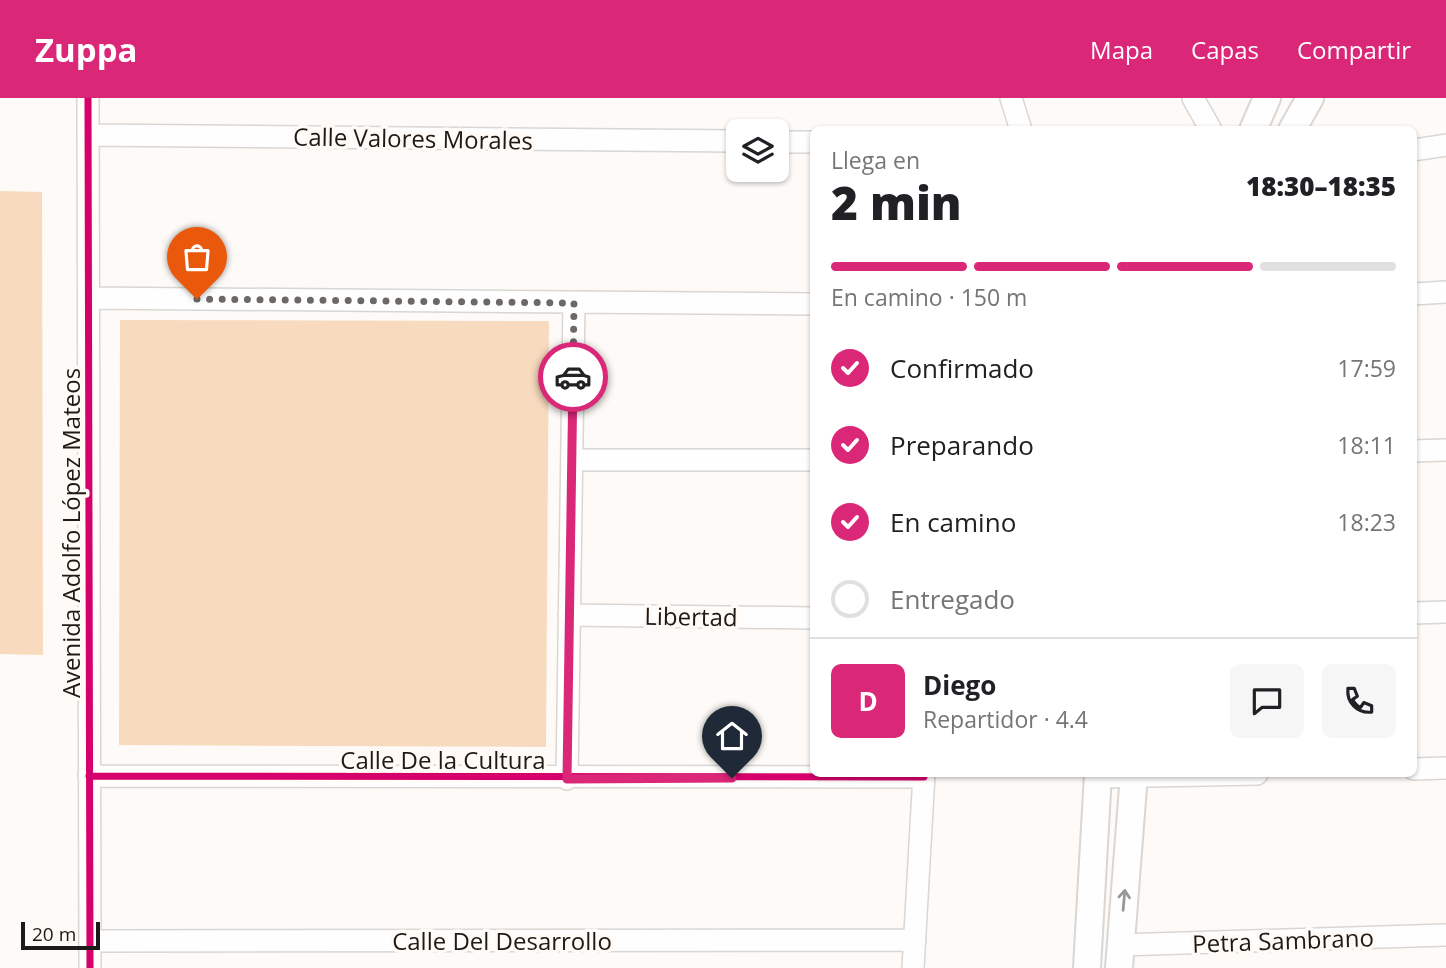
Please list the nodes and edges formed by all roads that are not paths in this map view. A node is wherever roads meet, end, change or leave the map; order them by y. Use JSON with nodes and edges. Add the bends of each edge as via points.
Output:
{"nodes":[{"id":1,"x":88,"y":98,"type":"edge"},
{"id":2,"x":1011,"y":98,"type":"edge"},
{"id":3,"x":1193,"y":98,"type":"edge"},
{"id":4,"x":1267,"y":98,"type":"edge"},
{"id":5,"x":1310,"y":98,"type":"edge"},
{"id":6,"x":1020,"y":126,"type":"edge"},
{"id":7,"x":1209,"y":126,"type":"edge"},
{"id":8,"x":1255,"y":126,"type":"edge"},
{"id":9,"x":1295,"y":126,"type":"edge"},
{"id":10,"x":88,"y":135,"type":"junction"},
{"id":11,"x":726,"y":141,"type":"edge"},
{"id":12,"x":789,"y":142,"type":"edge"},
{"id":13,"x":810,"y":142,"type":"edge"},
{"id":14,"x":1446,"y":145,"type":"edge"},
{"id":15,"x":1417,"y":150,"type":"edge"},
{"id":16,"x":1446,"y":292,"type":"edge"},
{"id":17,"x":1417,"y":294,"type":"edge"},
{"id":18,"x":89,"y":299,"type":"junction"},
{"id":19,"x":574,"y":303,"type":"junction"},
{"id":20,"x":810,"y":304,"type":"edge"},
{"id":21,"x":1446,"y":450,"type":"edge"},
{"id":22,"x":1417,"y":451,"type":"edge"},
{"id":23,"x":572,"y":460,"type":"junction"},
{"id":24,"x":810,"y":460,"type":"edge"},
{"id":25,"x":1446,"y":612,"type":"edge"},
{"id":26,"x":1417,"y":613,"type":"edge"},
{"id":27,"x":569,"y":615,"type":"junction"},
{"id":28,"x":810,"y":618,"type":"edge"},
{"id":29,"x":1446,"y":768,"type":"edge"},
{"id":30,"x":1417,"y":769,"type":"edge"},
{"id":31,"x":89,"y":776,"type":"junction"},
{"id":32,"x":810,"y":776,"type":"edge"},
{"id":33,"x":924,"y":777,"type":"edge"},
{"id":34,"x":1098,"y":777,"type":"edge"},
{"id":35,"x":1134,"y":777,"type":"edge"},
{"id":36,"x":567,"y":779,"type":"junction"},
{"id":37,"x":1446,"y":935,"type":"edge"},
{"id":38,"x":915,"y":940,"type":"junction"},
{"id":39,"x":90,"y":941,"type":"junction"},
{"id":40,"x":1120,"y":957,"type":"edge"},
{"id":41,"x":90,"y":968,"type":"edge"},
{"id":42,"x":914,"y":968,"type":"edge"},
{"id":43,"x":1087,"y":968,"type":"edge"}],
"edges":[{"from":1,"to":10,"type":"street","name":"Avenida Adolfo López Mateos"},
{"from":2,"to":6,"type":"street"},
{"from":3,"to":7,"type":"street"},
{"from":4,"to":8,"type":"street"},
{"from":5,"to":9,"type":"street"},
{"from":10,"to":11,"type":"street","name":"Calle Valores Morales"},
{"from":10,"to":18,"type":"street","name":"Avenida Adolfo López Mateos"},
{"from":12,"to":13,"type":"street"},
{"from":14,"to":15,"type":"street"},
{"from":16,"to":17,"type":"street"},
{"from":18,"to":19,"type":"street"},
{"from":18,"to":31,"type":"street","name":"Avenida Adolfo López Mateos"},
{"from":19,"to":20,"type":"street"},
{"from":19,"to":23,"type":"street"},
{"from":21,"to":22,"type":"street"},
{"from":23,"to":24,"type":"street"},
{"from":23,"to":27,"type":"street"},
{"from":25,"to":26,"type":"street"},
{"from":27,"to":28,"type":"street","name":"Libertad"},
{"from":27,"to":36,"type":"street"},
{"from":29,"to":30,"type":"street"},
{"from":31,"to":36,"type":"street","name":"Calle De la Cultura"},
{"from":31,"to":39,"type":"street","name":"Avenida Adolfo López Mateos"},
{"from":32,"to":36,"type":"street","name":"Calle De la Cultura"},
{"from":33,"to":38,"type":"street"},
{"from":34,"to":43,"type":"street"},
{"from":40,"to":35,"type":"street","one_way":true},
{"from":37,"to":40,"type":"street","name":"Petra Sambrano"},
{"from":38,"to":39,"type":"street","name":"Calle Del Desarrollo"},
{"from":38,"to":42,"type":"street"},
{"from":39,"to":41,"type":"street","name":"Avenida Adolfo López Mateos"}]}
